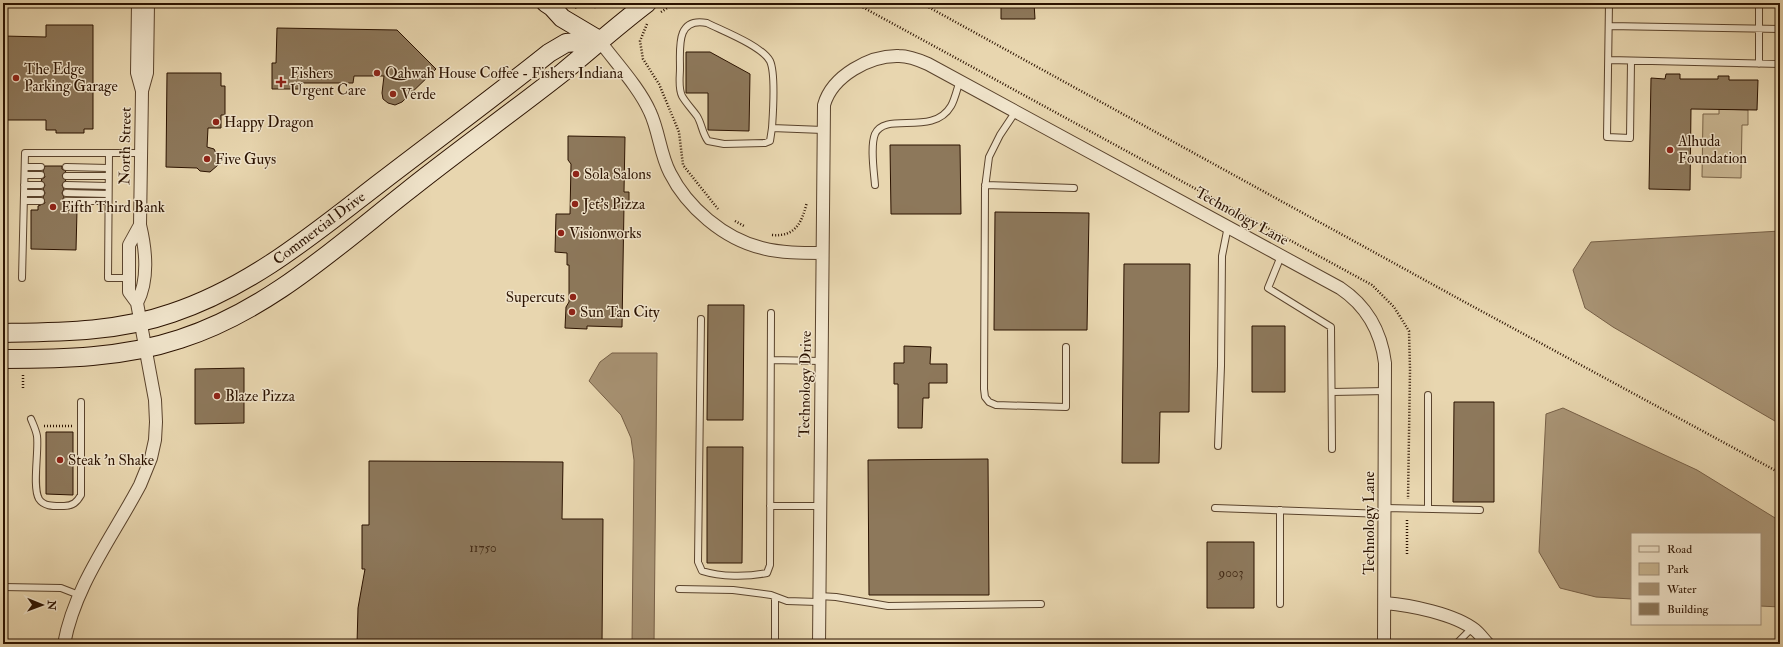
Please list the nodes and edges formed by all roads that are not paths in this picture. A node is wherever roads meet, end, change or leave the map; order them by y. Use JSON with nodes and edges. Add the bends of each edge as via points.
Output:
{"nodes":[{"id":1,"x":138,"y":3,"type":"edge"},
{"id":2,"x":148,"y":3,"type":"edge"},
{"id":3,"x":546,"y":3,"type":"edge"},
{"id":4,"x":647,"y":3,"type":"edge"},
{"id":5,"x":1610,"y":3,"type":"edge"},
{"id":6,"x":1759,"y":3,"type":"edge"},
{"id":7,"x":1609,"y":26,"type":"junction"},
{"id":8,"x":1759,"y":29,"type":"junction"},
{"id":9,"x":1780,"y":29,"type":"edge"},
{"id":10,"x":599,"y":40,"type":"junction"},
{"id":11,"x":1609,"y":60,"type":"junction"},
{"id":12,"x":1632,"y":61,"type":"junction"},
{"id":13,"x":1759,"y":64,"type":"junction"},
{"id":14,"x":1780,"y":64,"type":"edge"},
{"id":15,"x":960,"y":80,"type":"junction"},
{"id":16,"x":142,"y":91,"type":"junction"},
{"id":17,"x":1016,"y":111,"type":"junction"},
{"id":18,"x":823,"y":127,"type":"junction"},
{"id":19,"x":772,"y":128,"type":"junction"},
{"id":20,"x":109,"y":153,"type":"junction"},
{"id":21,"x":141,"y":153,"type":"junction"},
{"id":22,"x":25,"y":167,"type":"junction"},
{"id":23,"x":41,"y":167,"type":"dead end"},
{"id":24,"x":66,"y":167,"type":"dead end"},
{"id":25,"x":108,"y":168,"type":"junction"},
{"id":26,"x":25,"y":175,"type":"junction"},
{"id":27,"x":41,"y":175,"type":"dead end"},
{"id":28,"x":66,"y":176,"type":"dead end"},
{"id":29,"x":108,"y":176,"type":"junction"},
{"id":30,"x":24,"y":185,"type":"junction"},
{"id":31,"x":41,"y":185,"type":"dead end"},
{"id":32,"x":66,"y":185,"type":"dead end"},
{"id":33,"x":875,"y":185,"type":"dead end"},
{"id":34,"x":985,"y":185,"type":"junction"},
{"id":35,"x":108,"y":186,"type":"junction"},
{"id":36,"x":1074,"y":188,"type":"dead end"},
{"id":37,"x":24,"y":193,"type":"junction"},
{"id":38,"x":41,"y":193,"type":"dead end"},
{"id":39,"x":66,"y":194,"type":"dead end"},
{"id":40,"x":108,"y":194,"type":"junction"},
{"id":41,"x":24,"y":201,"type":"junction"},
{"id":42,"x":41,"y":201,"type":"dead end"},
{"id":43,"x":66,"y":201,"type":"dead end"},
{"id":44,"x":108,"y":201,"type":"junction"},
{"id":45,"x":140,"y":225,"type":"junction"},
{"id":46,"x":1228,"y":226,"type":"junction"},
{"id":47,"x":822,"y":253,"type":"junction"},
{"id":48,"x":1281,"y":256,"type":"junction"},
{"id":49,"x":22,"y":278,"type":"dead end"},
{"id":50,"x":129,"y":278,"type":"junction"},
{"id":51,"x":137,"y":303,"type":"junction"},
{"id":52,"x":771,"y":313,"type":"dead end"},
{"id":53,"x":701,"y":319,"type":"dead end"},
{"id":54,"x":3,"y":333,"type":"edge"},
{"id":55,"x":143,"y":334,"type":"junction"},
{"id":56,"x":1066,"y":347,"type":"dead end"},
{"id":57,"x":3,"y":359,"type":"edge"},
{"id":58,"x":771,"y":360,"type":"junction"},
{"id":59,"x":821,"y":361,"type":"junction"},
{"id":60,"x":1386,"y":391,"type":"junction"},
{"id":61,"x":1332,"y":392,"type":"junction"},
{"id":62,"x":1428,"y":395,"type":"dead end"},
{"id":63,"x":81,"y":402,"type":"dead end"},
{"id":64,"x":30,"y":419,"type":"dead end"},
{"id":65,"x":1218,"y":446,"type":"dead end"},
{"id":66,"x":1332,"y":449,"type":"dead end"},
{"id":67,"x":770,"y":506,"type":"junction"},
{"id":68,"x":819,"y":506,"type":"junction"},
{"id":69,"x":1215,"y":508,"type":"dead end"},
{"id":70,"x":1428,"y":509,"type":"junction"},
{"id":71,"x":1280,"y":510,"type":"junction"},
{"id":72,"x":1480,"y":510,"type":"dead end"},
{"id":73,"x":1385,"y":511,"type":"junction"},
{"id":74,"x":3,"y":587,"type":"edge"},
{"id":75,"x":679,"y":589,"type":"dead end"},
{"id":76,"x":79,"y":595,"type":"junction"},
{"id":77,"x":775,"y":597,"type":"junction"},
{"id":78,"x":819,"y":599,"type":"junction"},
{"id":79,"x":1385,"y":603,"type":"junction"},
{"id":80,"x":1040,"y":604,"type":"dead end"},
{"id":81,"x":1280,"y":604,"type":"dead end"},
{"id":82,"x":1472,"y":628,"type":"junction"},
{"id":83,"x":64,"y":644,"type":"edge"},
{"id":84,"x":775,"y":644,"type":"edge"},
{"id":85,"x":819,"y":644,"type":"edge"},
{"id":86,"x":1384,"y":644,"type":"edge"},
{"id":87,"x":1456,"y":644,"type":"edge"},
{"id":88,"x":1488,"y":644,"type":"edge"}],
"edges":[{"from":1,"to":16,"type":"street","name":"North Street","via":[[137,73]]},
{"from":2,"to":16,"type":"street","name":"North Street","via":[[147,73]]},
{"from":3,"to":10,"type":"street","via":[[562,18]]},
{"from":4,"to":10,"type":"street","name":"Commercial Drive"},
{"from":5,"to":7,"type":"lane"},
{"from":6,"to":8,"type":"lane"},
{"from":7,"to":8,"type":"lane"},
{"from":7,"to":11,"type":"lane"},
{"from":8,"to":9,"type":"lane"},
{"from":8,"to":13,"type":"lane"},
{"from":10,"to":47,"type":"street","via":[[646,104],[655,123],[665,162],[680,189],[700,212],[722,229],[750,245],[773,251]]},
{"from":10,"to":55,"type":"street","name":"Commercial Drive","via":[[566,43],[549,53],[350,206],[258,273],[202,302],[171,314]]},
{"from":10,"to":55,"type":"street","name":"Commercial Drive","via":[[563,72],[290,284],[244,312],[178,340]]},
{"from":11,"to":12,"type":"lane"},
{"from":11,"to":12,"type":"lane","via":[[1607,137],[1630,138]]},
{"from":12,"to":13,"type":"lane"},
{"from":13,"to":14,"type":"lane"},
{"from":15,"to":17,"type":"street","name":"Technology Lane"},
{"from":15,"to":18,"type":"street","name":"Technology Lane","via":[[907,56],[875,59],[851,71],[827,96]]},
{"from":15,"to":33,"type":"lane","via":[[951,106],[942,117],[929,123],[896,123],[883,126],[875,132]]},
{"from":16,"to":21,"type":"street","name":"North Street"},
{"from":17,"to":34,"type":"lane","via":[[989,157]]},
{"from":17,"to":46,"type":"street","name":"Technology Lane"},
{"from":18,"to":19,"type":"lane"},
{"from":18,"to":47,"type":"street","name":"Technology Drive"},
{"from":19,"to":19,"type":"lane","via":[[770,61],[762,51],[707,24],[690,24],[680,40],[680,87],[682,95],[698,117],[702,134],[708,141],[724,144],[765,143],[770,141]]},
{"from":20,"to":21,"type":"lane"},
{"from":20,"to":22,"type":"lane","via":[[25,153]]},
{"from":20,"to":25,"type":"lane"},
{"from":21,"to":45,"type":"street","name":"North Street"},
{"from":22,"to":23,"type":"lane"},
{"from":22,"to":26,"type":"lane"},
{"from":24,"to":25,"type":"lane"},
{"from":25,"to":29,"type":"lane"},
{"from":26,"to":27,"type":"lane"},
{"from":26,"to":30,"type":"lane"},
{"from":28,"to":29,"type":"lane"},
{"from":29,"to":35,"type":"lane"},
{"from":30,"to":31,"type":"lane"},
{"from":30,"to":37,"type":"lane"},
{"from":32,"to":35,"type":"lane"},
{"from":34,"to":36,"type":"lane"},
{"from":34,"to":56,"type":"lane","via":[[985,397],[996,405],[1066,407]]},
{"from":35,"to":40,"type":"lane"},
{"from":37,"to":38,"type":"lane"},
{"from":37,"to":41,"type":"lane"},
{"from":39,"to":40,"type":"lane"},
{"from":40,"to":44,"type":"lane"},
{"from":41,"to":42,"type":"lane"},
{"from":41,"to":49,"type":"lane"},
{"from":43,"to":44,"type":"lane"},
{"from":44,"to":50,"type":"lane","via":[[108,278]]},
{"from":45,"to":50,"type":"street","name":"North Street","via":[[129,245]]},
{"from":45,"to":51,"type":"street","name":"North Street","via":[[145,244],[144,290]]},
{"from":46,"to":48,"type":"street","name":"Technology Lane"},
{"from":46,"to":65,"type":"lane","via":[[1222,256]]},
{"from":47,"to":59,"type":"street","name":"Technology Drive"},
{"from":48,"to":60,"type":"street","name":"Technology Lane","via":[[1340,288],[1363,308],[1374,324],[1382,343]]},
{"from":48,"to":61,"type":"lane","via":[[1268,288],[1332,327]]},
{"from":50,"to":51,"type":"street","name":"North Street","via":[[129,292]]},
{"from":51,"to":55,"type":"street","name":"North Street"},
{"from":52,"to":58,"type":"lane"},
{"from":53,"to":67,"type":"lane","via":[[698,562],[702,571],[711,574],[767,573],[770,565]]},
{"from":54,"to":55,"type":"street","name":"Commercial Drive","via":[[88,330]]},
{"from":55,"to":57,"type":"street","name":"Commercial Drive","via":[[94,357]]},
{"from":55,"to":76,"type":"street","name":"North Street","via":[[156,422],[151,458],[140,485],[95,562]]},
{"from":58,"to":59,"type":"lane"},
{"from":58,"to":67,"type":"lane"},
{"from":59,"to":68,"type":"street","name":"Technology Drive"},
{"from":60,"to":61,"type":"lane"},
{"from":60,"to":73,"type":"street","name":"Technology Lane"},
{"from":61,"to":66,"type":"lane"},
{"from":62,"to":70,"type":"lane"},
{"from":63,"to":64,"type":"lane","via":[[81,495],[74,504],[51,506],[44,504],[37,494],[37,436]]},
{"from":67,"to":68,"type":"lane"},
{"from":68,"to":78,"type":"street","name":"Technology Drive"},
{"from":69,"to":71,"type":"lane"},
{"from":70,"to":72,"type":"lane"},
{"from":70,"to":73,"type":"lane"},
{"from":71,"to":73,"type":"lane"},
{"from":71,"to":81,"type":"lane"},
{"from":73,"to":79,"type":"street","name":"Technology Lane"},
{"from":74,"to":76,"type":"lane","via":[[61,588]]},
{"from":75,"to":77,"type":"lane","via":[[734,590],[765,593]]},
{"from":76,"to":83,"type":"street","name":"North Street"},
{"from":77,"to":78,"type":"lane","via":[[795,602]]},
{"from":77,"to":84,"type":"lane"},
{"from":78,"to":80,"type":"lane","via":[[836,597],[888,606]]},
{"from":78,"to":85,"type":"street","name":"Technology Drive"},
{"from":79,"to":82,"type":"street","via":[[1419,608]]},
{"from":79,"to":86,"type":"street","name":"Technology Lane"},
{"from":82,"to":87,"type":"lane"},
{"from":82,"to":88,"type":"street"}]}
